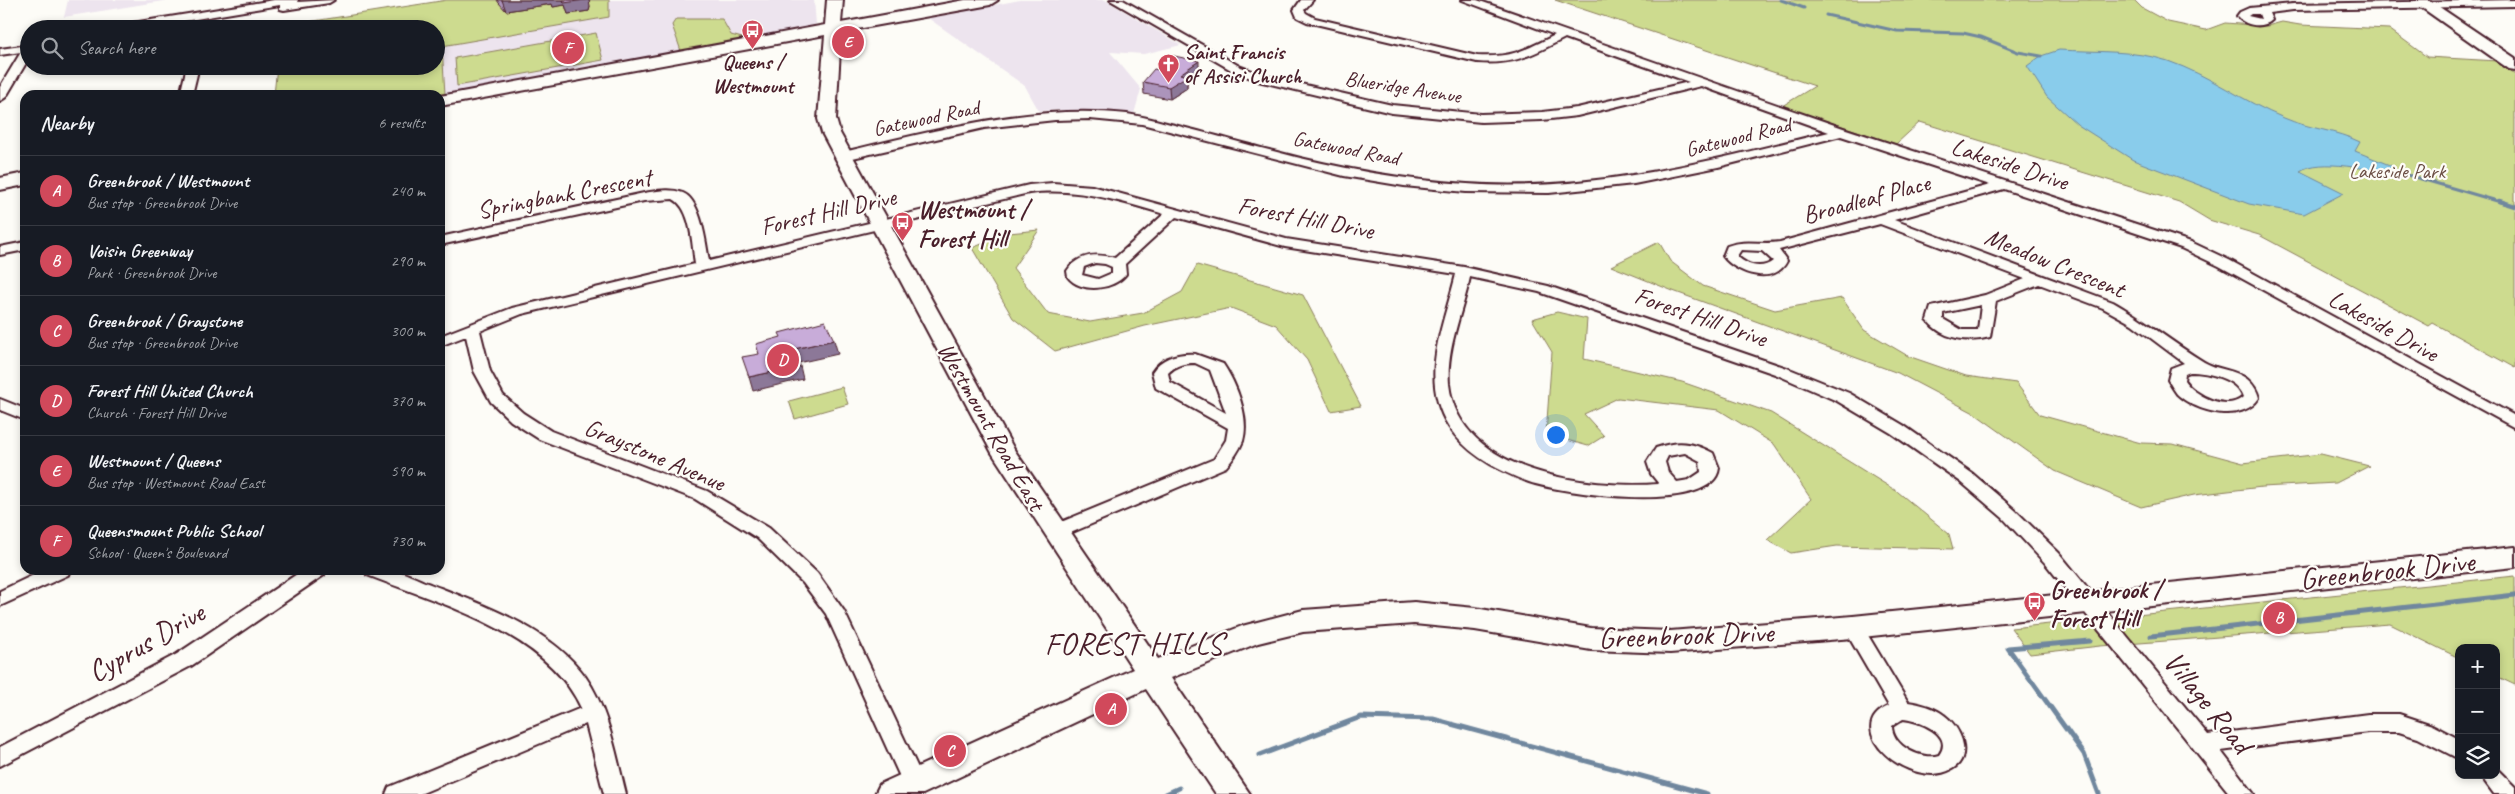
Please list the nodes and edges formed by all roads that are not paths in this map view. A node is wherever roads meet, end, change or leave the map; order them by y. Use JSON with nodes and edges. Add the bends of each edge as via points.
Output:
{"nodes":[{"id":1,"x":293,"y":0,"type":"edge"},
{"id":2,"x":329,"y":0,"type":"edge"},
{"id":3,"x":835,"y":0,"type":"edge"},
{"id":4,"x":990,"y":0,"type":"edge"},
{"id":5,"x":1115,"y":0,"type":"edge"},
{"id":6,"x":1308,"y":0,"type":"edge"},
{"id":7,"x":1467,"y":0,"type":"edge"},
{"id":8,"x":2420,"y":1,"type":"edge"},
{"id":9,"x":2515,"y":3,"type":"edge"},
{"id":10,"x":2263,"y":10,"type":"dead end"},
{"id":11,"x":206,"y":19,"type":"junction"},
{"id":12,"x":197,"y":20,"type":"edge"},
{"id":13,"x":200,"y":20,"type":"edge"},
{"id":14,"x":833,"y":28,"type":"junction"},
{"id":15,"x":1564,"y":34,"type":"junction"},
{"id":16,"x":20,"y":49,"type":"edge"},
{"id":17,"x":0,"y":52,"type":"edge"},
{"id":18,"x":20,"y":63,"type":"edge"},
{"id":19,"x":2515,"y":65,"type":"edge"},
{"id":20,"x":191,"y":75,"type":"edge"},
{"id":21,"x":1704,"y":82,"type":"junction"},
{"id":22,"x":187,"y":90,"type":"edge"},
{"id":23,"x":0,"y":97,"type":"edge"},
{"id":24,"x":445,"y":101,"type":"edge"},
{"id":25,"x":1842,"y":132,"type":"junction"},
{"id":26,"x":844,"y":156,"type":"junction"},
{"id":27,"x":20,"y":180,"type":"edge"},
{"id":28,"x":0,"y":184,"type":"edge"},
{"id":29,"x":2005,"y":185,"type":"junction"},
{"id":30,"x":1172,"y":214,"type":"junction"},
{"id":31,"x":1882,"y":220,"type":"junction"},
{"id":32,"x":880,"y":226,"type":"junction"},
{"id":33,"x":445,"y":240,"type":"edge"},
{"id":34,"x":20,"y":247,"type":"edge"},
{"id":35,"x":1768,"y":249,"type":"dead end"},
{"id":36,"x":0,"y":251,"type":"edge"},
{"id":37,"x":1117,"y":264,"type":"dead end"},
{"id":38,"x":703,"y":267,"type":"junction"},
{"id":39,"x":1464,"y":271,"type":"junction"},
{"id":40,"x":2038,"y":279,"type":"junction"},
{"id":41,"x":1989,"y":299,"type":"dead end"},
{"id":42,"x":472,"y":327,"type":"junction"},
{"id":43,"x":445,"y":339,"type":"edge"},
{"id":44,"x":2200,"y":366,"type":"dead end"},
{"id":45,"x":0,"y":404,"type":"edge"},
{"id":46,"x":20,"y":413,"type":"edge"},
{"id":47,"x":2515,"y":423,"type":"edge"},
{"id":48,"x":1235,"y":425,"type":"junction"},
{"id":49,"x":1673,"y":488,"type":"dead end"},
{"id":50,"x":1054,"y":532,"type":"junction"},
{"id":51,"x":2515,"y":557,"type":"edge"},
{"id":52,"x":50,"y":575,"type":"edge"},
{"id":53,"x":310,"y":575,"type":"edge"},
{"id":54,"x":386,"y":575,"type":"edge"},
{"id":55,"x":0,"y":599,"type":"edge"},
{"id":56,"x":2089,"y":602,"type":"junction"},
{"id":57,"x":1853,"y":627,"type":"junction"},
{"id":58,"x":1150,"y":674,"type":"junction"},
{"id":59,"x":1902,"y":710,"type":"dead end"},
{"id":60,"x":592,"y":712,"type":"junction"},
{"id":61,"x":2205,"y":744,"type":"junction"},
{"id":62,"x":2455,"y":748,"type":"edge"},
{"id":63,"x":0,"y":757,"type":"edge"},
{"id":64,"x":2494,"y":779,"type":"edge"},
{"id":65,"x":902,"y":789,"type":"edge"},
{"id":66,"x":397,"y":794,"type":"edge"},
{"id":67,"x":615,"y":794,"type":"edge"},
{"id":68,"x":1234,"y":794,"type":"edge"},
{"id":69,"x":2243,"y":794,"type":"edge"},
{"id":70,"x":2507,"y":794,"type":"edge"}],
"edges":[{"from":1,"to":11,"type":"street"},
{"from":2,"to":11,"type":"street"},
{"from":3,"to":14,"type":"street","name":"Westmount Road East"},
{"from":4,"to":14,"type":"street"},
{"from":5,"to":21,"type":"street","name":"Blueridge Avenue","via":[[1237,70],[1262,79],[1392,109],[1482,118],[1542,116],[1577,112]]},
{"from":6,"to":15,"type":"street","via":[[1299,10],[1301,15],[1311,20],[1477,59],[1521,56]]},
{"from":7,"to":15,"type":"street","name":"Lakeside Drive"},
{"from":8,"to":9,"type":"street"},
{"from":8,"to":10,"type":"street","via":[[2286,4]]},
{"from":8,"to":19,"type":"street"},
{"from":11,"to":12,"type":"street"},
{"from":11,"to":13,"type":"street"},
{"from":14,"to":24,"type":"street"},
{"from":14,"to":26,"type":"street","name":"Westmount Road East","via":[[827,119]]},
{"from":15,"to":21,"type":"street","name":"Lakeside Drive"},
{"from":16,"to":17,"type":"street"},
{"from":18,"to":23,"type":"street"},
{"from":20,"to":22,"type":"street"},
{"from":21,"to":25,"type":"street","name":"Lakeside Drive"},
{"from":25,"to":26,"type":"street","name":"Gatewood Road","via":[[1673,173],[1560,189],[1488,188],[1344,172],[1145,121],[1101,116],[1045,116],[1016,120],[946,132]]},
{"from":25,"to":29,"type":"street","name":"Lakeside Drive"},
{"from":26,"to":32,"type":"street","name":"Westmount Road East"},
{"from":27,"to":28,"type":"street"},
{"from":29,"to":31,"type":"street","name":"Broadleaf Place"},
{"from":29,"to":47,"type":"street","name":"Lakeside Drive","via":[[2186,244]]},
{"from":30,"to":32,"type":"street","name":"Forest Hill Drive","via":[[1092,190],[1049,186]]},
{"from":30,"to":37,"type":"street"},
{"from":30,"to":39,"type":"street","name":"Forest Hill Drive","via":[[1285,244]]},
{"from":31,"to":35,"type":"street","name":"Broadleaf Place"},
{"from":31,"to":40,"type":"street","name":"Meadow Crescent"},
{"from":32,"to":38,"type":"street","name":"Forest Hill Drive"},
{"from":32,"to":50,"type":"street","name":"Westmount Road East","via":[[1004,453]]},
{"from":33,"to":38,"type":"street","name":"Springbank Crescent","via":[[665,194],[682,197],[690,207]]},
{"from":34,"to":36,"type":"street"},
{"from":38,"to":42,"type":"street","name":"Forest Hill Drive","via":[[517,311]]},
{"from":39,"to":49,"type":"street","via":[[1444,354],[1443,395],[1448,413],[1480,450],[1534,478],[1572,488],[1636,494]]},
{"from":39,"to":56,"type":"street","name":"Forest Hill Drive","via":[[1543,289],[1781,371],[1843,397],[1897,429],[1967,478],[2028,533]]},
{"from":40,"to":41,"type":"street"},
{"from":40,"to":44,"type":"street","name":"Meadow Crescent","via":[[2108,305],[2137,321]]},
{"from":42,"to":43,"type":"street","name":"Forest Hill Drive"},
{"from":42,"to":65,"type":"street","name":"Graystone Avenue","via":[[482,371],[497,398],[517,417],[545,435],[701,495],[763,533],[810,578],[834,610]]},
{"from":45,"to":46,"type":"street"},
{"from":48,"to":48,"type":"street","via":[[1234,406],[1217,367],[1210,362],[1191,358],[1172,361],[1160,372],[1162,384]]},
{"from":48,"to":50,"type":"street","via":[[1236,439],[1230,453],[1220,463]]},
{"from":50,"to":58,"type":"street","name":"Westmount Road East"},
{"from":51,"to":56,"type":"street","name":"Greenbrook Drive"},
{"from":52,"to":55,"type":"street"},
{"from":53,"to":63,"type":"street","name":"Cyprus Drive","via":[[184,660]]},
{"from":54,"to":60,"type":"street","via":[[509,625],[556,656],[578,682]]},
{"from":56,"to":57,"type":"street","name":"Greenbrook Drive"},
{"from":56,"to":61,"type":"street","name":"Village Road"},
{"from":57,"to":58,"type":"street","name":"Greenbrook Drive","via":[[1670,642],[1632,642],[1422,614],[1357,616],[1303,621],[1252,634]]},
{"from":57,"to":59,"type":"street"},
{"from":58,"to":65,"type":"street","name":"Greenbrook Drive"},
{"from":58,"to":68,"type":"street","name":"Westmount Road East"},
{"from":60,"to":66,"type":"street"},
{"from":60,"to":67,"type":"street"},
{"from":61,"to":62,"type":"street","via":[[2368,723],[2399,723],[2425,731]]},
{"from":61,"to":69,"type":"street","name":"Village Road"},
{"from":64,"to":70,"type":"street"}]}
